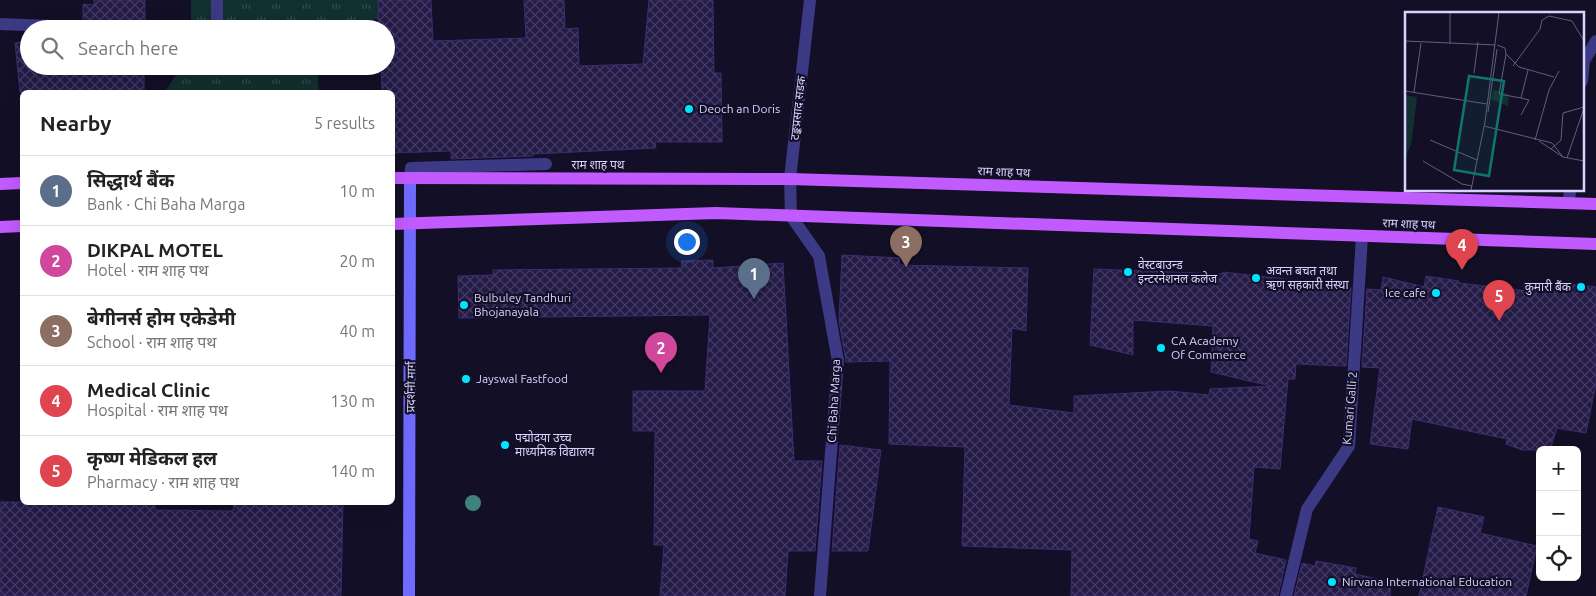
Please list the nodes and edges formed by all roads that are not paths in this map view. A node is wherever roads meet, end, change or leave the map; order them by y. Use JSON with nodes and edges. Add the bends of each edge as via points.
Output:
{"nodes":[{"id":1,"x":217,"y":0,"type":"edge"},
{"id":2,"x":810,"y":0,"type":"edge"},
{"id":3,"x":217,"y":20,"type":"edge"},
{"id":4,"x":0,"y":24,"type":"edge"},
{"id":5,"x":20,"y":25,"type":"edge"},
{"id":6,"x":1596,"y":41,"type":"edge"},
{"id":7,"x":1584,"y":61,"type":"edge"},
{"id":8,"x":546,"y":164,"type":"dead end"},
{"id":9,"x":395,"y":178,"type":"edge"},
{"id":10,"x":410,"y":178,"type":"junction"},
{"id":11,"x":790,"y":179,"type":"junction"},
{"id":12,"x":20,"y":183,"type":"edge"},
{"id":13,"x":0,"y":184,"type":"edge"},
{"id":14,"x":1569,"y":196,"type":"edge"},
{"id":15,"x":1596,"y":204,"type":"edge"},
{"id":16,"x":791,"y":216,"type":"junction"},
{"id":17,"x":395,"y":224,"type":"edge"},
{"id":18,"x":411,"y":224,"type":"junction"},
{"id":19,"x":20,"y":226,"type":"edge"},
{"id":20,"x":0,"y":227,"type":"edge"},
{"id":21,"x":1362,"y":236,"type":"junction"},
{"id":22,"x":1596,"y":244,"type":"edge"},
{"id":23,"x":409,"y":596,"type":"edge"},
{"id":24,"x":820,"y":596,"type":"edge"},
{"id":25,"x":1286,"y":596,"type":"edge"}],
"edges":[{"from":1,"to":3,"type":"street"},
{"from":2,"to":11,"type":"street","name":"टङ्कप्रसाद सडक"},
{"from":4,"to":5,"type":"street"},
{"from":6,"to":7,"type":"street"},
{"from":8,"to":10,"type":"street","via":[[411,168]]},
{"from":9,"to":10,"type":"main road","name":"राम शाह पथ"},
{"from":10,"to":11,"type":"main road","name":"राम शाह पथ"},
{"from":10,"to":18,"type":"main road","name":"प्रदर्शनी मार्ग"},
{"from":11,"to":14,"type":"main road","name":"राम शाह पथ"},
{"from":11,"to":16,"type":"street","name":"टङ्कप्रसाद सडक"},
{"from":12,"to":13,"type":"main road"},
{"from":14,"to":15,"type":"main road","name":"राम शाह पथ"},
{"from":16,"to":18,"type":"main road","name":"राम शाह पथ","via":[[716,213]]},
{"from":16,"to":21,"type":"main road","name":"राम शाह पथ"},
{"from":16,"to":24,"type":"street","name":"Chi Baha Marga","via":[[819,256],[838,361]]},
{"from":17,"to":18,"type":"main road","name":"राम शाह पथ"},
{"from":18,"to":23,"type":"main road","name":"प्रदर्शनी मार्ग"},
{"from":19,"to":20,"type":"main road"},
{"from":21,"to":22,"type":"main road","name":"राम शाह पथ"},
{"from":21,"to":25,"type":"street","name":"Kumari Galli 2","via":[[1349,446],[1307,509]]}]}
